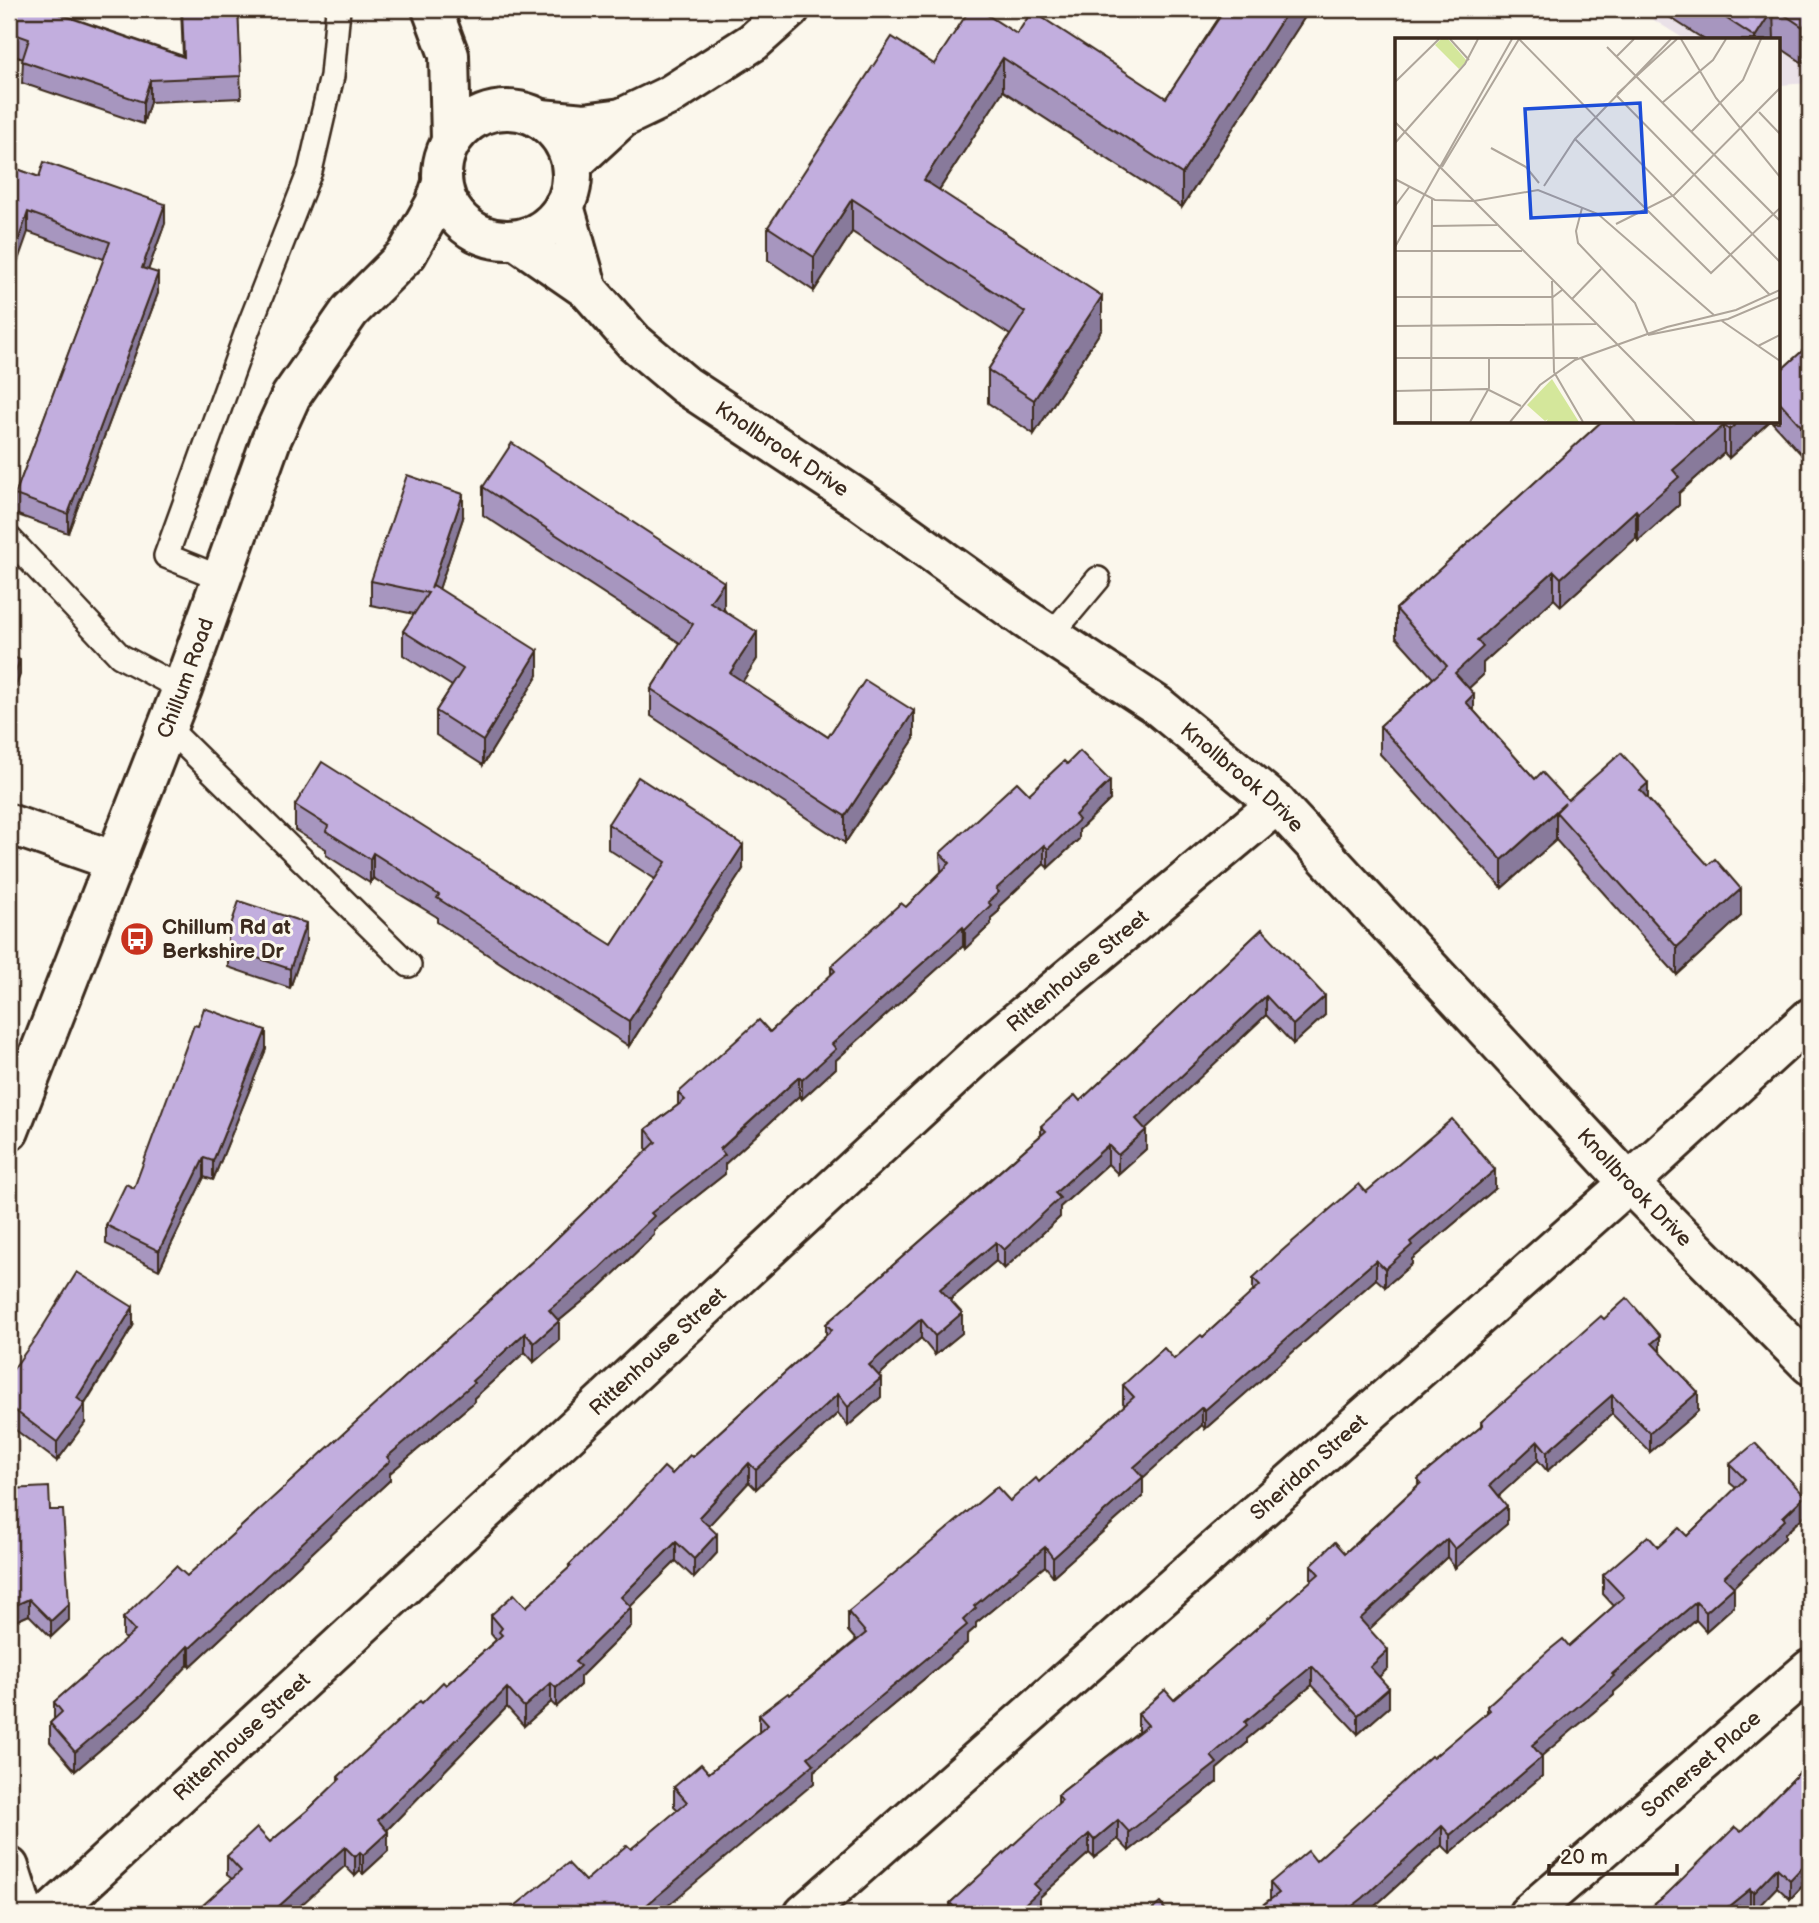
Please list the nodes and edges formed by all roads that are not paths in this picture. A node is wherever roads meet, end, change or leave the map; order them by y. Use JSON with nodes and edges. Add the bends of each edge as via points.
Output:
{"nodes":[{"id":1,"x":338,"y":9,"type":"edge"},
{"id":2,"x":432,"y":9,"type":"edge"},
{"id":3,"x":790,"y":9,"type":"edge"},
{"id":4,"x":449,"y":55,"type":"junction"},
{"id":5,"x":525,"y":114,"type":"junction"},
{"id":6,"x":622,"y":118,"type":"junction"},
{"id":7,"x":451,"y":140,"type":"junction"},
{"id":8,"x":572,"y":164,"type":"junction"},
{"id":9,"x":442,"y":183,"type":"junction"},
{"id":10,"x":564,"y":206,"type":"junction"},
{"id":11,"x":498,"y":238,"type":"junction"},
{"id":12,"x":407,"y":254,"type":"junction"},
{"id":13,"x":588,"y":290,"type":"junction"},
{"id":14,"x":9,"y":538,"type":"edge"},
{"id":15,"x":221,"y":578,"type":"junction"},
{"id":16,"x":1098,"y":579,"type":"dead end"},
{"id":17,"x":1051,"y":635,"type":"junction"},
{"id":18,"x":182,"y":690,"type":"junction"},
{"id":19,"x":167,"y":727,"type":"junction"},
{"id":20,"x":1277,"y":804,"type":"junction"},
{"id":21,"x":9,"y":824,"type":"edge"},
{"id":22,"x":115,"y":861,"type":"junction"},
{"id":23,"x":409,"y":965,"type":"dead end"},
{"id":24,"x":1810,"y":1018,"type":"edge"},
{"id":25,"x":9,"y":1131,"type":"edge"},
{"id":26,"x":1629,"y":1183,"type":"junction"},
{"id":27,"x":1810,"y":1365,"type":"edge"},
{"id":28,"x":1810,"y":1669,"type":"edge"},
{"id":29,"x":9,"y":1867,"type":"edge"},
{"id":30,"x":24,"y":1914,"type":"edge"},
{"id":31,"x":50,"y":1914,"type":"edge"},
{"id":32,"x":804,"y":1914,"type":"edge"},
{"id":33,"x":1528,"y":1914,"type":"edge"}],
"edges":[{"from":1,"to":15,"type":"lane","via":[[332,76],[310,171],[166,556]]},
{"from":2,"to":4,"type":"street"},
{"from":3,"to":6,"type":"street","via":[[753,41],[670,94]]},
{"from":4,"to":5,"type":"street","via":[[481,90]]},
{"from":4,"to":7,"type":"street"},
{"from":5,"to":6,"type":"street","via":[[584,123]]},
{"from":5,"to":7,"type":"street","via":[[476,118]]},
{"from":5,"to":8,"type":"street","via":[[554,130]]},
{"from":6,"to":8,"type":"street"},
{"from":7,"to":9,"type":"street","via":[[443,161]]},
{"from":8,"to":10,"type":"street"},
{"from":9,"to":11,"type":"street","via":[[461,223]]},
{"from":9,"to":12,"type":"street","name":"Chillum Road"},
{"from":10,"to":11,"type":"street","via":[[534,235]]},
{"from":10,"to":13,"type":"street","name":"Knollbrook Drive"},
{"from":11,"to":12,"type":"street","name":"Chillum Road","via":[[447,237]]},
{"from":11,"to":13,"type":"street","name":"Knollbrook Drive"},
{"from":12,"to":15,"type":"street","name":"Chillum Road","via":[[350,311],[291,396]]},
{"from":13,"to":17,"type":"street","name":"Knollbrook Drive","via":[[634,342],[685,385]]},
{"from":14,"to":18,"type":"lane","via":[[120,656]]},
{"from":15,"to":18,"type":"street","name":"Chillum Road"},
{"from":16,"to":17,"type":"lane"},
{"from":17,"to":20,"type":"street","name":"Knollbrook Drive","via":[[1158,706]]},
{"from":18,"to":19,"type":"street","name":"Chillum Road"},
{"from":19,"to":22,"type":"street","name":"Chillum Road"},
{"from":19,"to":23,"type":"lane"},
{"from":20,"to":26,"type":"street","name":"Knollbrook Drive"},
{"from":20,"to":31,"type":"street","name":"Rittenhouse Street","via":[[984,1049]]},
{"from":21,"to":22,"type":"street"},
{"from":22,"to":25,"type":"street","name":"Chillum Road"},
{"from":24,"to":26,"type":"street","name":"Sheridan Street"},
{"from":26,"to":27,"type":"street","name":"Knollbrook Drive"},
{"from":26,"to":32,"type":"street","name":"Sheridan Street"},
{"from":28,"to":33,"type":"street","name":"Somerset Place"},
{"from":29,"to":30,"type":"street"}]}
